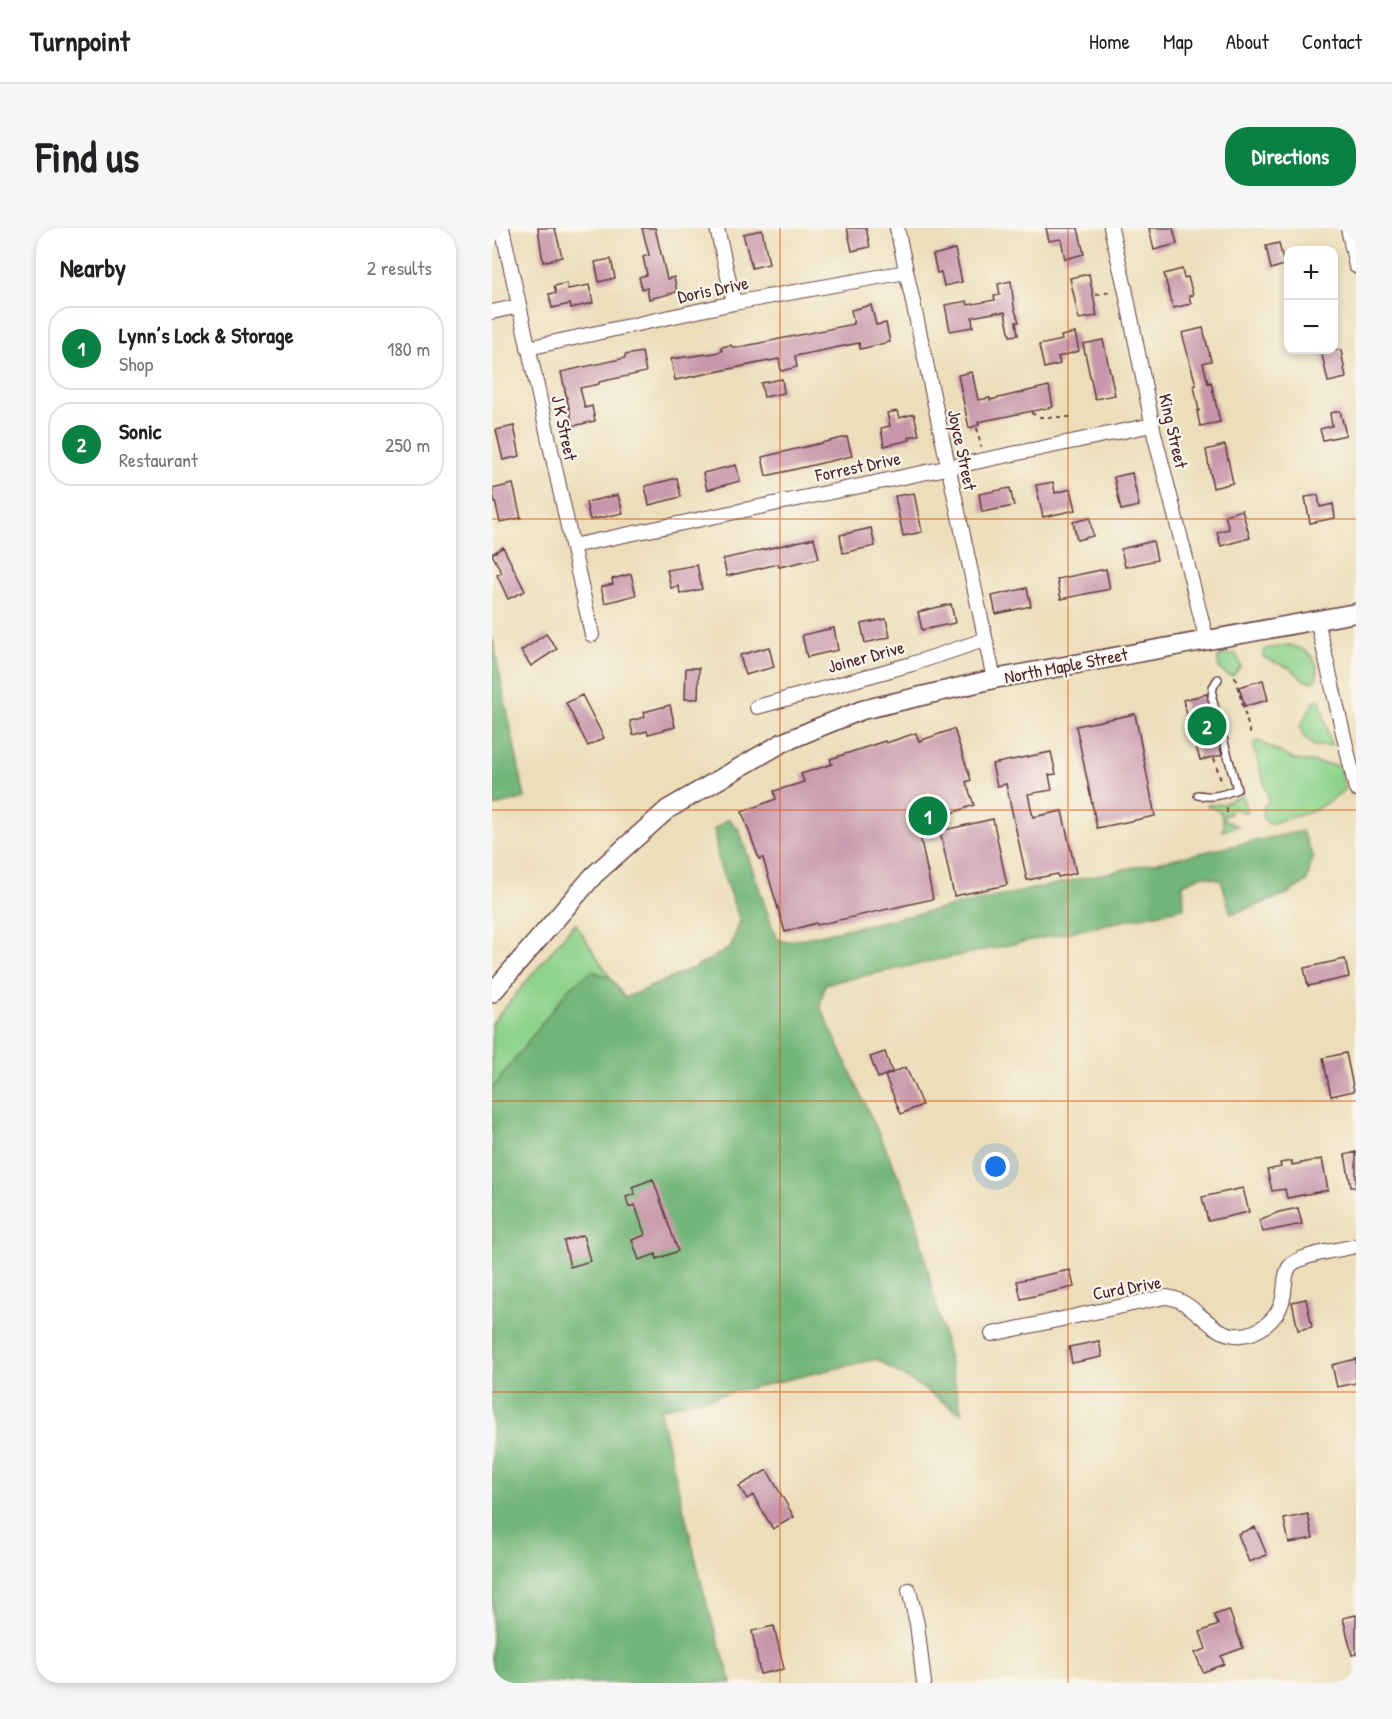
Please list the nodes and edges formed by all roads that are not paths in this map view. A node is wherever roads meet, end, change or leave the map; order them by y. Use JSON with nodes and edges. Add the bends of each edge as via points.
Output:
{"nodes":[{"id":1,"x":502,"y":228,"type":"edge"},
{"id":2,"x":717,"y":228,"type":"edge"},
{"id":3,"x":897,"y":228,"type":"edge"},
{"id":4,"x":1111,"y":228,"type":"edge"},
{"id":5,"x":1348,"y":228,"type":"edge"},
{"id":6,"x":1356,"y":266,"type":"edge"},
{"id":7,"x":906,"y":272,"type":"junction"},
{"id":8,"x":734,"y":303,"type":"junction"},
{"id":9,"x":519,"y":306,"type":"junction"},
{"id":10,"x":492,"y":312,"type":"edge"},
{"id":11,"x":528,"y":348,"type":"junction"},
{"id":12,"x":1152,"y":425,"type":"junction"},
{"id":13,"x":948,"y":466,"type":"junction"},
{"id":14,"x":572,"y":546,"type":"junction"},
{"id":15,"x":1356,"y":613,"type":"edge"},
{"id":16,"x":1317,"y":620,"type":"junction"},
{"id":17,"x":592,"y":635,"type":"dead end"},
{"id":18,"x":984,"y":640,"type":"junction"},
{"id":19,"x":1207,"y":640,"type":"junction"},
{"id":20,"x":1218,"y":679,"type":"dead end"},
{"id":21,"x":994,"y":680,"type":"junction"},
{"id":22,"x":757,"y":707,"type":"dead end"},
{"id":23,"x":1356,"y":789,"type":"edge"},
{"id":24,"x":1198,"y":795,"type":"dead end"},
{"id":25,"x":492,"y":993,"type":"edge"},
{"id":26,"x":1356,"y":1246,"type":"edge"},
{"id":27,"x":992,"y":1334,"type":"dead end"},
{"id":28,"x":909,"y":1590,"type":"dead end"},
{"id":29,"x":924,"y":1683,"type":"edge"}],
"edges":[{"from":1,"to":9,"type":"street","name":"J K Street"},
{"from":2,"to":8,"type":"street"},
{"from":3,"to":7,"type":"street","name":"Joyce Street"},
{"from":4,"to":12,"type":"street","name":"King Street"},
{"from":5,"to":6,"type":"street"},
{"from":7,"to":8,"type":"street","name":"Doris Drive"},
{"from":7,"to":13,"type":"street","name":"Joyce Street"},
{"from":8,"to":11,"type":"street","name":"Doris Drive"},
{"from":9,"to":10,"type":"street"},
{"from":9,"to":11,"type":"street","name":"J K Street"},
{"from":11,"to":14,"type":"street","name":"J K Street"},
{"from":12,"to":13,"type":"street","name":"Forrest Drive"},
{"from":12,"to":19,"type":"street","name":"King Street"},
{"from":13,"to":14,"type":"street","name":"Forrest Drive"},
{"from":13,"to":18,"type":"street","name":"Joyce Street"},
{"from":14,"to":17,"type":"street","name":"J K Street"},
{"from":15,"to":16,"type":"main road","name":"North Maple Street"},
{"from":16,"to":19,"type":"main road","name":"North Maple Street"},
{"from":16,"to":23,"type":"street"},
{"from":18,"to":21,"type":"street","name":"Joyce Street"},
{"from":18,"to":22,"type":"street","name":"Joiner Drive"},
{"from":19,"to":21,"type":"main road","name":"North Maple Street"},
{"from":20,"to":24,"type":"lane","via":[[1212,698],[1237,789],[1210,797]]},
{"from":21,"to":25,"type":"main road","name":"North Maple Street","via":[[862,710],[782,743],[668,809],[594,875]]},
{"from":26,"to":27,"type":"street","name":"Curd Drive","via":[[1295,1262],[1289,1268],[1276,1316],[1250,1334],[1221,1331],[1180,1300],[1165,1297]]},
{"from":28,"to":29,"type":"street"}]}
